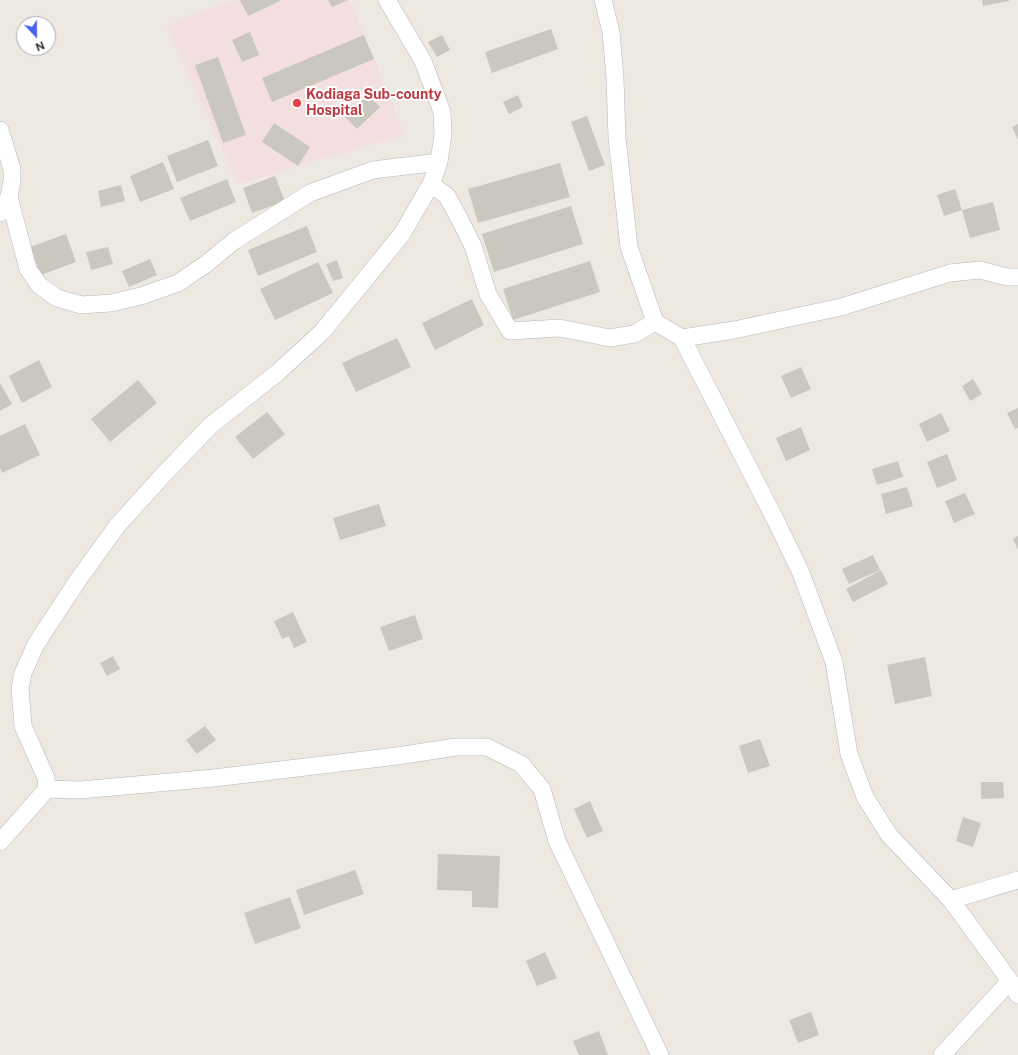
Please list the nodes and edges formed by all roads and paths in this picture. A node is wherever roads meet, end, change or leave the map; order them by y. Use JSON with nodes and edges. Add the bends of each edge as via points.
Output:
{"nodes":[{"id":1,"x":387,"y":0,"type":"edge"},
{"id":2,"x":603,"y":0,"type":"edge"},
{"id":3,"x":0,"y":130,"type":"edge"},
{"id":4,"x":439,"y":162,"type":"junction"},
{"id":5,"x":431,"y":184,"type":"junction"},
{"id":6,"x":9,"y":197,"type":"junction"},
{"id":7,"x":0,"y":213,"type":"edge"},
{"id":8,"x":1018,"y":277,"type":"edge"},
{"id":9,"x":655,"y":322,"type":"junction"},
{"id":10,"x":682,"y":338,"type":"junction"},
{"id":11,"x":47,"y":789,"type":"junction"},
{"id":12,"x":0,"y":842,"type":"edge"},
{"id":13,"x":1018,"y":880,"type":"edge"},
{"id":14,"x":951,"y":900,"type":"junction"},
{"id":15,"x":1014,"y":988,"type":"edge"},
{"id":16,"x":660,"y":1055,"type":"edge"},
{"id":17,"x":942,"y":1055,"type":"edge"}],
"edges":[{"from":1,"to":4,"type":"street","via":[[423,61],[442,112],[444,134]]},
{"from":2,"to":9,"type":"street","via":[[611,32],[617,138],[629,247]]},
{"from":3,"to":6,"type":"street","via":[[12,169]]},
{"from":4,"to":5,"type":"street"},
{"from":4,"to":6,"type":"street","via":[[373,170],[310,193],[234,240],[178,283],[141,296],[82,306],[57,298],[39,285],[28,269]]},
{"from":5,"to":9,"type":"street","via":[[447,196],[460,220],[473,246],[488,294],[510,331],[560,328],[610,338],[634,334]]},
{"from":5,"to":11,"type":"street","via":[[402,234],[322,332],[277,373],[210,426],[117,526],[36,644],[23,673],[20,704],[23,726],[46,778]]},
{"from":6,"to":7,"type":"street"},
{"from":8,"to":10,"type":"street","via":[[980,270],[950,273],[841,307],[734,330]]},
{"from":9,"to":10,"type":"street"},
{"from":10,"to":14,"type":"street","via":[[801,573],[834,662],[849,754],[865,797],[889,835]]},
{"from":11,"to":12,"type":"street"},
{"from":11,"to":16,"type":"street","via":[[80,790],[214,778],[397,756],[456,746],[487,747],[521,764],[542,789],[557,841]]},
{"from":13,"to":14,"type":"street"},
{"from":14,"to":15,"type":"street"},
{"from":15,"to":17,"type":"street"}]}
